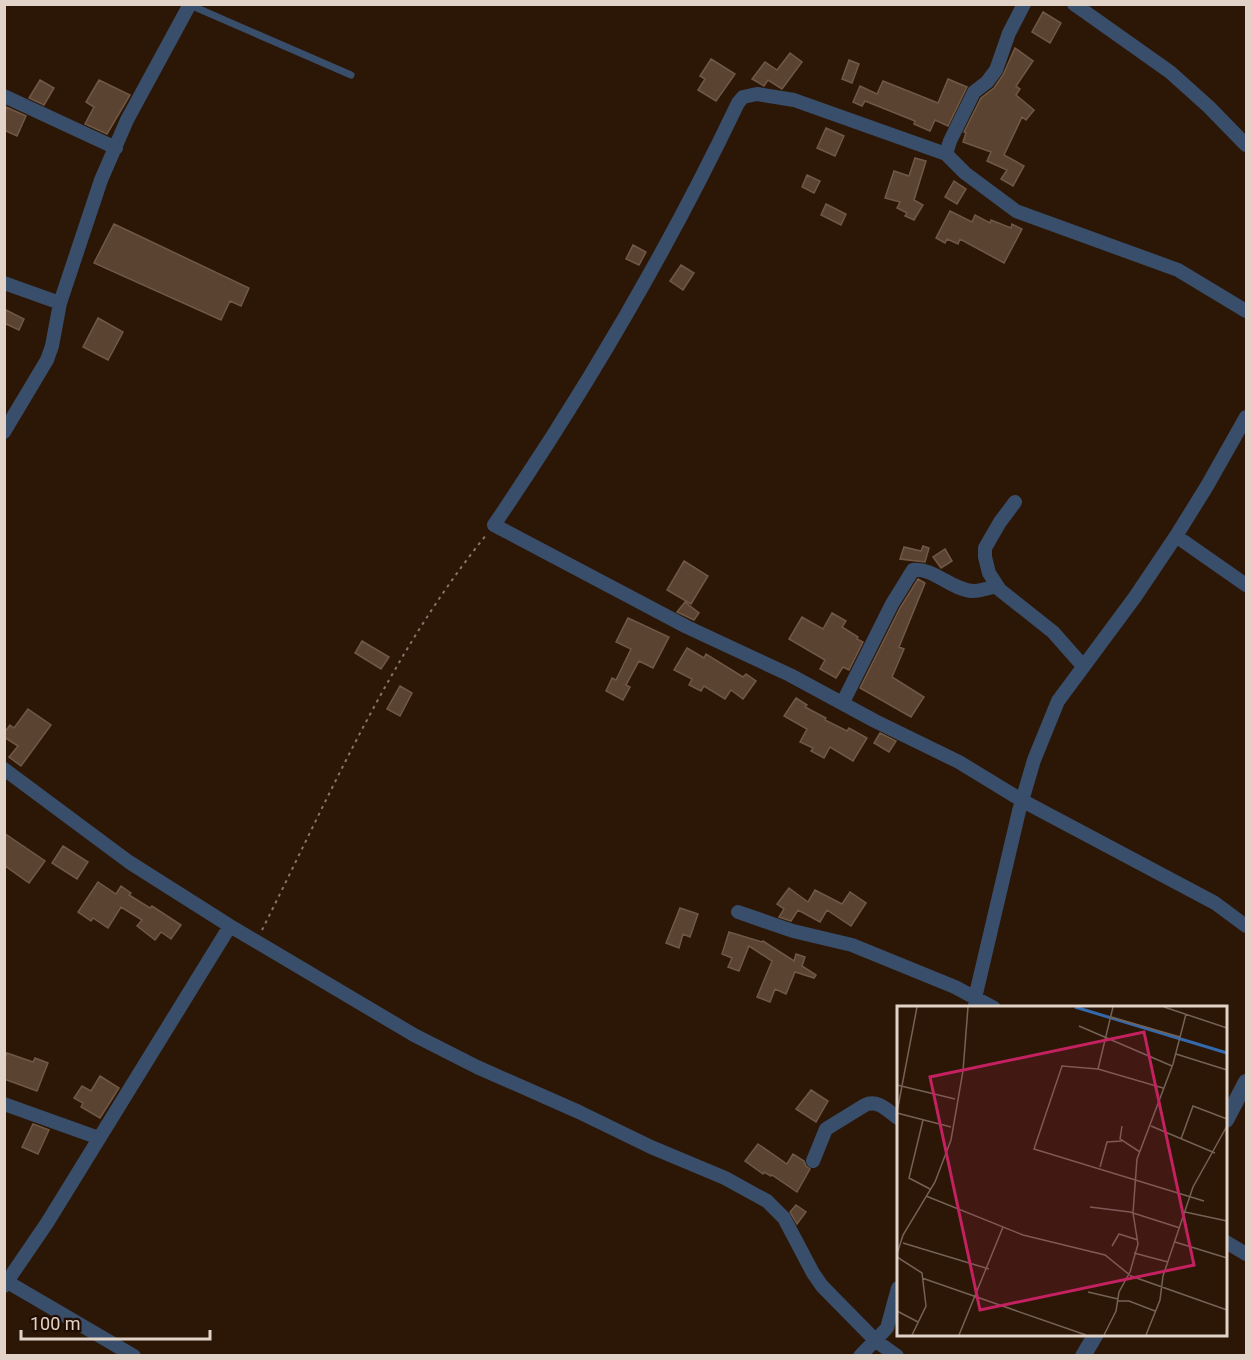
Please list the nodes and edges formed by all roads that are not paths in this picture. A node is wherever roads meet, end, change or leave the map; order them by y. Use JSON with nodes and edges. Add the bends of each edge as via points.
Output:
{"nodes":[{"id":1,"x":1024,"y":4,"type":"edge"},
{"id":2,"x":1074,"y":4,"type":"edge"},
{"id":3,"x":190,"y":5,"type":"edge"},
{"id":4,"x":351,"y":75,"type":"dead end"},
{"id":5,"x":4,"y":96,"type":"edge"},
{"id":6,"x":1246,"y":145,"type":"edge"},
{"id":7,"x":116,"y":148,"type":"junction"},
{"id":8,"x":946,"y":154,"type":"junction"},
{"id":9,"x":4,"y":283,"type":"edge"},
{"id":10,"x":60,"y":303,"type":"junction"},
{"id":11,"x":1246,"y":311,"type":"edge"},
{"id":12,"x":1246,"y":417,"type":"edge"},
{"id":13,"x":4,"y":432,"type":"edge"},
{"id":14,"x":1016,"y":502,"type":"dead end"},
{"id":15,"x":1176,"y":536,"type":"junction"},
{"id":16,"x":1246,"y":585,"type":"edge"},
{"id":17,"x":997,"y":586,"type":"junction"},
{"id":18,"x":1083,"y":666,"type":"junction"},
{"id":19,"x":843,"y":702,"type":"junction"},
{"id":20,"x":4,"y":769,"type":"edge"},
{"id":21,"x":1023,"y":801,"type":"junction"},
{"id":22,"x":738,"y":912,"type":"dead end"},
{"id":23,"x":230,"y":926,"type":"junction"},
{"id":24,"x":1246,"y":926,"type":"edge"},
{"id":25,"x":975,"y":1003,"type":"edge"},
{"id":26,"x":1246,"y":1082,"type":"edge"},
{"id":27,"x":4,"y":1104,"type":"edge"},
{"id":28,"x":897,"y":1117,"type":"edge"},
{"id":29,"x":1227,"y":1117,"type":"edge"},
{"id":30,"x":99,"y":1138,"type":"junction"},
{"id":31,"x":813,"y":1161,"type":"dead end"},
{"id":32,"x":1227,"y":1243,"type":"edge"},
{"id":33,"x":1246,"y":1254,"type":"edge"},
{"id":34,"x":6,"y":1282,"type":"edge"},
{"id":35,"x":897,"y":1292,"type":"edge"},
{"id":36,"x":1095,"y":1336,"type":"edge"},
{"id":37,"x":876,"y":1341,"type":"junction"},
{"id":38,"x":134,"y":1356,"type":"edge"},
{"id":39,"x":860,"y":1356,"type":"edge"},
{"id":40,"x":897,"y":1356,"type":"edge"},
{"id":41,"x":1083,"y":1356,"type":"edge"}],
"edges":[{"from":1,"to":8,"type":"street","via":[[996,70],[974,92]]},
{"from":2,"to":6,"type":"street","via":[[1170,72]]},
{"from":3,"to":4,"type":"lane"},
{"from":3,"to":7,"type":"street"},
{"from":5,"to":7,"type":"street"},
{"from":7,"to":10,"type":"street","via":[[101,180]]},
{"from":8,"to":11,"type":"street","via":[[1016,211],[1172,268]]},
{"from":8,"to":19,"type":"street","via":[[794,100],[758,94],[743,97],[583,390],[494,525],[687,627]]},
{"from":9,"to":10,"type":"street"},
{"from":10,"to":13,"type":"street","via":[[47,360]]},
{"from":12,"to":15,"type":"street"},
{"from":14,"to":17,"type":"street","via":[[985,548],[989,573]]},
{"from":15,"to":16,"type":"street"},
{"from":15,"to":18,"type":"street"},
{"from":17,"to":18,"type":"street","via":[[1053,632]]},
{"from":17,"to":19,"type":"street","via":[[967,590],[913,570]]},
{"from":18,"to":21,"type":"street","via":[[1058,701],[1034,760]]},
{"from":19,"to":21,"type":"street","via":[[960,762]]},
{"from":20,"to":23,"type":"street","via":[[129,862]]},
{"from":21,"to":24,"type":"street","via":[[1215,903]]},
{"from":21,"to":25,"type":"street"},
{"from":22,"to":25,"type":"street","via":[[793,932],[852,945],[955,987]]},
{"from":23,"to":30,"type":"street"},
{"from":23,"to":37,"type":"street","via":[[414,1035],[767,1201],[784,1218],[822,1286]]},
{"from":26,"to":29,"type":"street"},
{"from":27,"to":30,"type":"street"},
{"from":28,"to":31,"type":"street","via":[[880,1105],[865,1105],[826,1129]]},
{"from":30,"to":34,"type":"street"},
{"from":32,"to":33,"type":"street"},
{"from":34,"to":38,"type":"street"},
{"from":35,"to":37,"type":"street","via":[[890,1323]]},
{"from":36,"to":41,"type":"street"},
{"from":37,"to":39,"type":"street"},
{"from":37,"to":40,"type":"street"}]}
